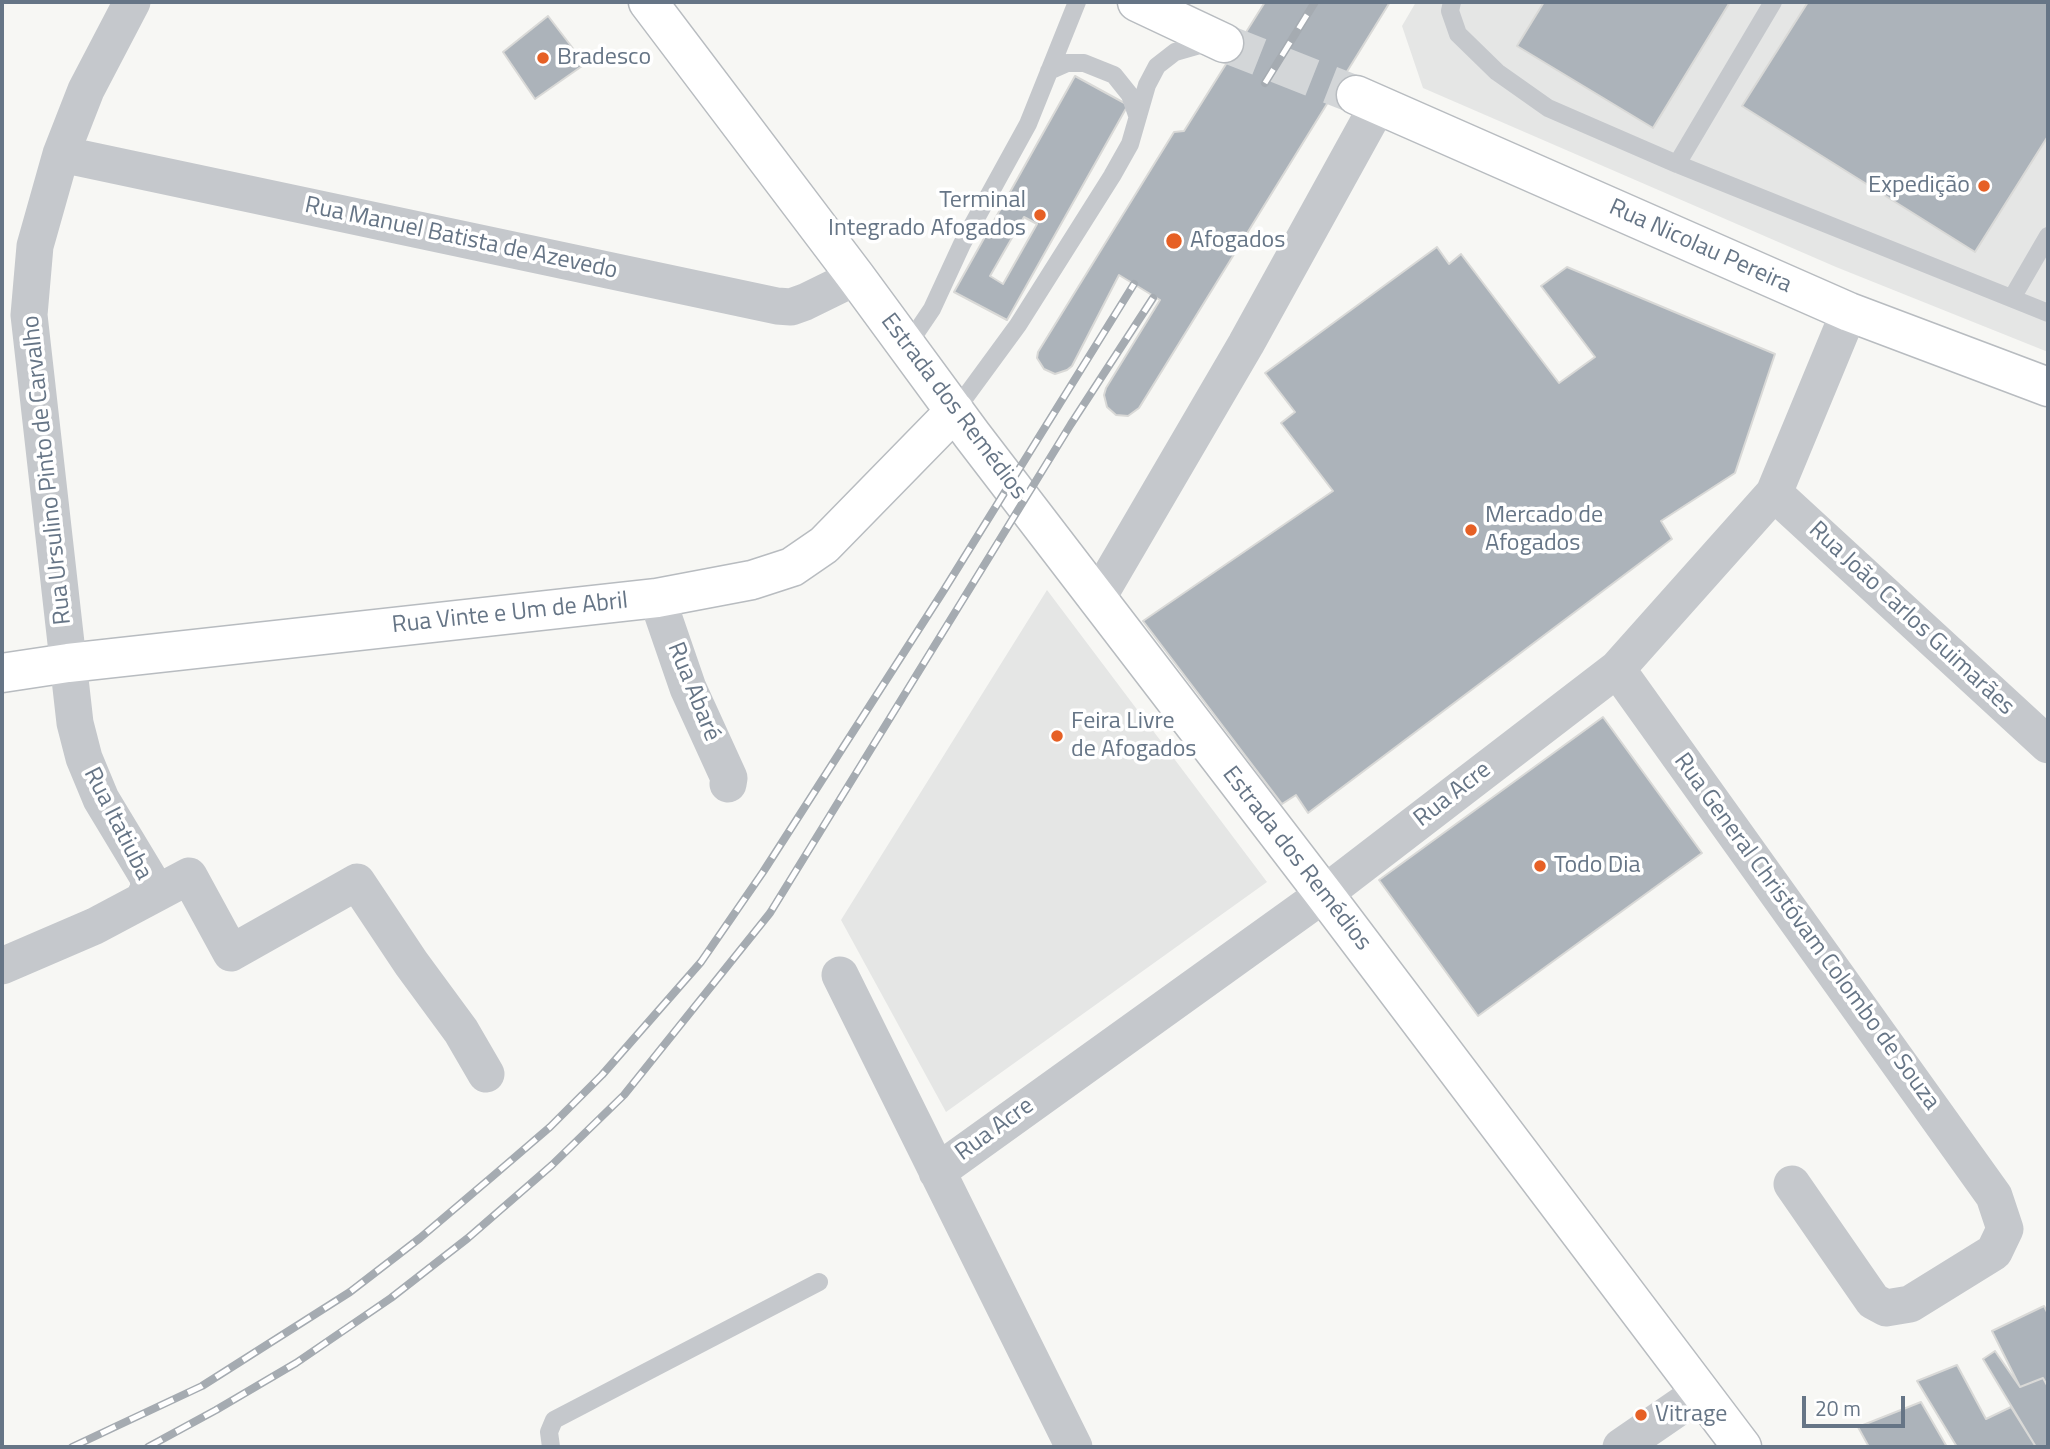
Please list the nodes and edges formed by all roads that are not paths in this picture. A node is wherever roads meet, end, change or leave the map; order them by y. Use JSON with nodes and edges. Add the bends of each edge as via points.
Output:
{"nodes":[{"id":1,"x":132,"y":2,"type":"edge"},
{"id":2,"x":648,"y":2,"type":"edge"},
{"id":3,"x":1077,"y":2,"type":"edge"},
{"id":4,"x":1137,"y":2,"type":"edge"},
{"id":5,"x":1452,"y":2,"type":"edge"},
{"id":6,"x":1773,"y":2,"type":"edge"},
{"id":7,"x":1221,"y":41,"type":"joint"},
{"id":8,"x":1049,"y":71,"type":"junction"},
{"id":9,"x":1367,"y":100,"type":"joint"},
{"id":10,"x":1137,"y":115,"type":"junction"},
{"id":11,"x":61,"y":154,"type":"junction"},
{"id":12,"x":1677,"y":164,"type":"junction"},
{"id":13,"x":2048,"y":236,"type":"edge"},
{"id":14,"x":856,"y":277,"type":"junction"},
{"id":15,"x":2012,"y":298,"type":"junction"},
{"id":16,"x":1849,"y":312,"type":"junction"},
{"id":17,"x":2048,"y":313,"type":"edge"},
{"id":18,"x":907,"y":346,"type":"junction"},
{"id":19,"x":2048,"y":387,"type":"edge"},
{"id":20,"x":955,"y":411,"type":"junction"},
{"id":21,"x":1774,"y":494,"type":"junction"},
{"id":22,"x":657,"y":598,"type":"junction"},
{"id":23,"x":1097,"y":599,"type":"junction"},
{"id":24,"x":68,"y":663,"type":"junction"},
{"id":25,"x":1617,"y":669,"type":"junction"},
{"id":26,"x":2,"y":673,"type":"edge"},
{"id":27,"x":2048,"y":745,"type":"edge"},
{"id":28,"x":728,"y":785,"type":"dead end"},
{"id":29,"x":1324,"y":894,"type":"junction"},
{"id":30,"x":144,"y":900,"type":"junction"},
{"id":31,"x":2,"y":966,"type":"edge"},
{"id":32,"x":840,"y":975,"type":"dead end"},
{"id":33,"x":486,"y":1074,"type":"dead end"},
{"id":34,"x":937,"y":1172,"type":"junction"},
{"id":35,"x":1792,"y":1184,"type":"dead end"},
{"id":36,"x":819,"y":1282,"type":"dead end"},
{"id":37,"x":1701,"y":1392,"type":"junction"},
{"id":38,"x":551,"y":1447,"type":"edge"},
{"id":39,"x":1074,"y":1447,"type":"edge"},
{"id":40,"x":1621,"y":1447,"type":"edge"},
{"id":41,"x":1742,"y":1447,"type":"edge"}],
"edges":[{"from":1,"to":11,"type":"street","name":"Rua Ursulino Pinto de Carvalho","via":[[86,90]]},
{"from":2,"to":14,"type":"main road","name":"Estrada dos Remédios"},
{"from":3,"to":8,"type":"lane"},
{"from":4,"to":7,"type":"main road"},
{"from":5,"to":12,"type":"lane","via":[[1450,11],[1458,34],[1497,72],[1548,108]]},
{"from":6,"to":12,"type":"lane"},
{"from":7,"to":10,"type":"lane","via":[[1175,52],[1157,66]]},
{"from":8,"to":10,"type":"lane","via":[[1067,63],[1084,63],[1114,75],[1130,94]]},
{"from":8,"to":18,"type":"lane","via":[[1028,124],[932,309]]},
{"from":9,"to":16,"type":"main road","name":"Rua Nicolau Pereira"},
{"from":9,"to":23,"type":"street","via":[[1246,344]]},
{"from":10,"to":20,"type":"lane","via":[[1130,144],[1112,176],[1018,325]]},
{"from":11,"to":14,"type":"street","name":"Rua Manuel Batista de Azevedo","via":[[777,306],[805,302]]},
{"from":11,"to":24,"type":"street","name":"Rua Ursulino Pinto de Carvalho","via":[[35,246],[29,316]]},
{"from":12,"to":15,"type":"lane"},
{"from":13,"to":15,"type":"lane"},
{"from":14,"to":18,"type":"main road","name":"Estrada dos Remédios"},
{"from":15,"to":17,"type":"lane"},
{"from":16,"to":19,"type":"main road","name":"Rua Nicolau Pereira"},
{"from":16,"to":21,"type":"street","name":"Rua Acre"},
{"from":18,"to":20,"type":"main road","name":"Estrada dos Remédios"},
{"from":20,"to":22,"type":"main road","name":"Rua Vinte e Um de Abril","via":[[824,545],[792,567],[752,580]]},
{"from":20,"to":23,"type":"main road","name":"Estrada dos Remédios"},
{"from":21,"to":25,"type":"street","name":"Rua Acre"},
{"from":21,"to":27,"type":"street","name":"Rua João Carlos Guimarães"},
{"from":22,"to":24,"type":"main road","name":"Rua Vinte e Um de Abril"},
{"from":22,"to":28,"type":"street","name":"Rua Abaré"},
{"from":23,"to":29,"type":"main road","name":"Estrada dos Remédios"},
{"from":24,"to":26,"type":"main road","name":"Rua Vinte e Um de Abril"},
{"from":24,"to":30,"type":"street","name":"Rua Itatiuba","via":[[84,758],[101,799],[148,877]]},
{"from":25,"to":29,"type":"street","name":"Rua Acre"},
{"from":25,"to":35,"type":"street","name":"Rua General Christóvam Colombo de Souza","via":[[1994,1195],[2006,1229],[1994,1252],[1910,1304],[1886,1308],[1873,1301]]},
{"from":29,"to":34,"type":"street","name":"Rua Acre"},
{"from":29,"to":37,"type":"main road","name":"Estrada dos Remédios"},
{"from":30,"to":31,"type":"street"},
{"from":30,"to":33,"type":"street","via":[[189,876],[231,953],[357,883]]},
{"from":32,"to":34,"type":"street"},
{"from":34,"to":39,"type":"street"},
{"from":36,"to":38,"type":"lane","via":[[554,1420],[549,1432]]},
{"from":37,"to":40,"type":"street"},
{"from":37,"to":41,"type":"main road","name":"Estrada dos Remédios"}]}
